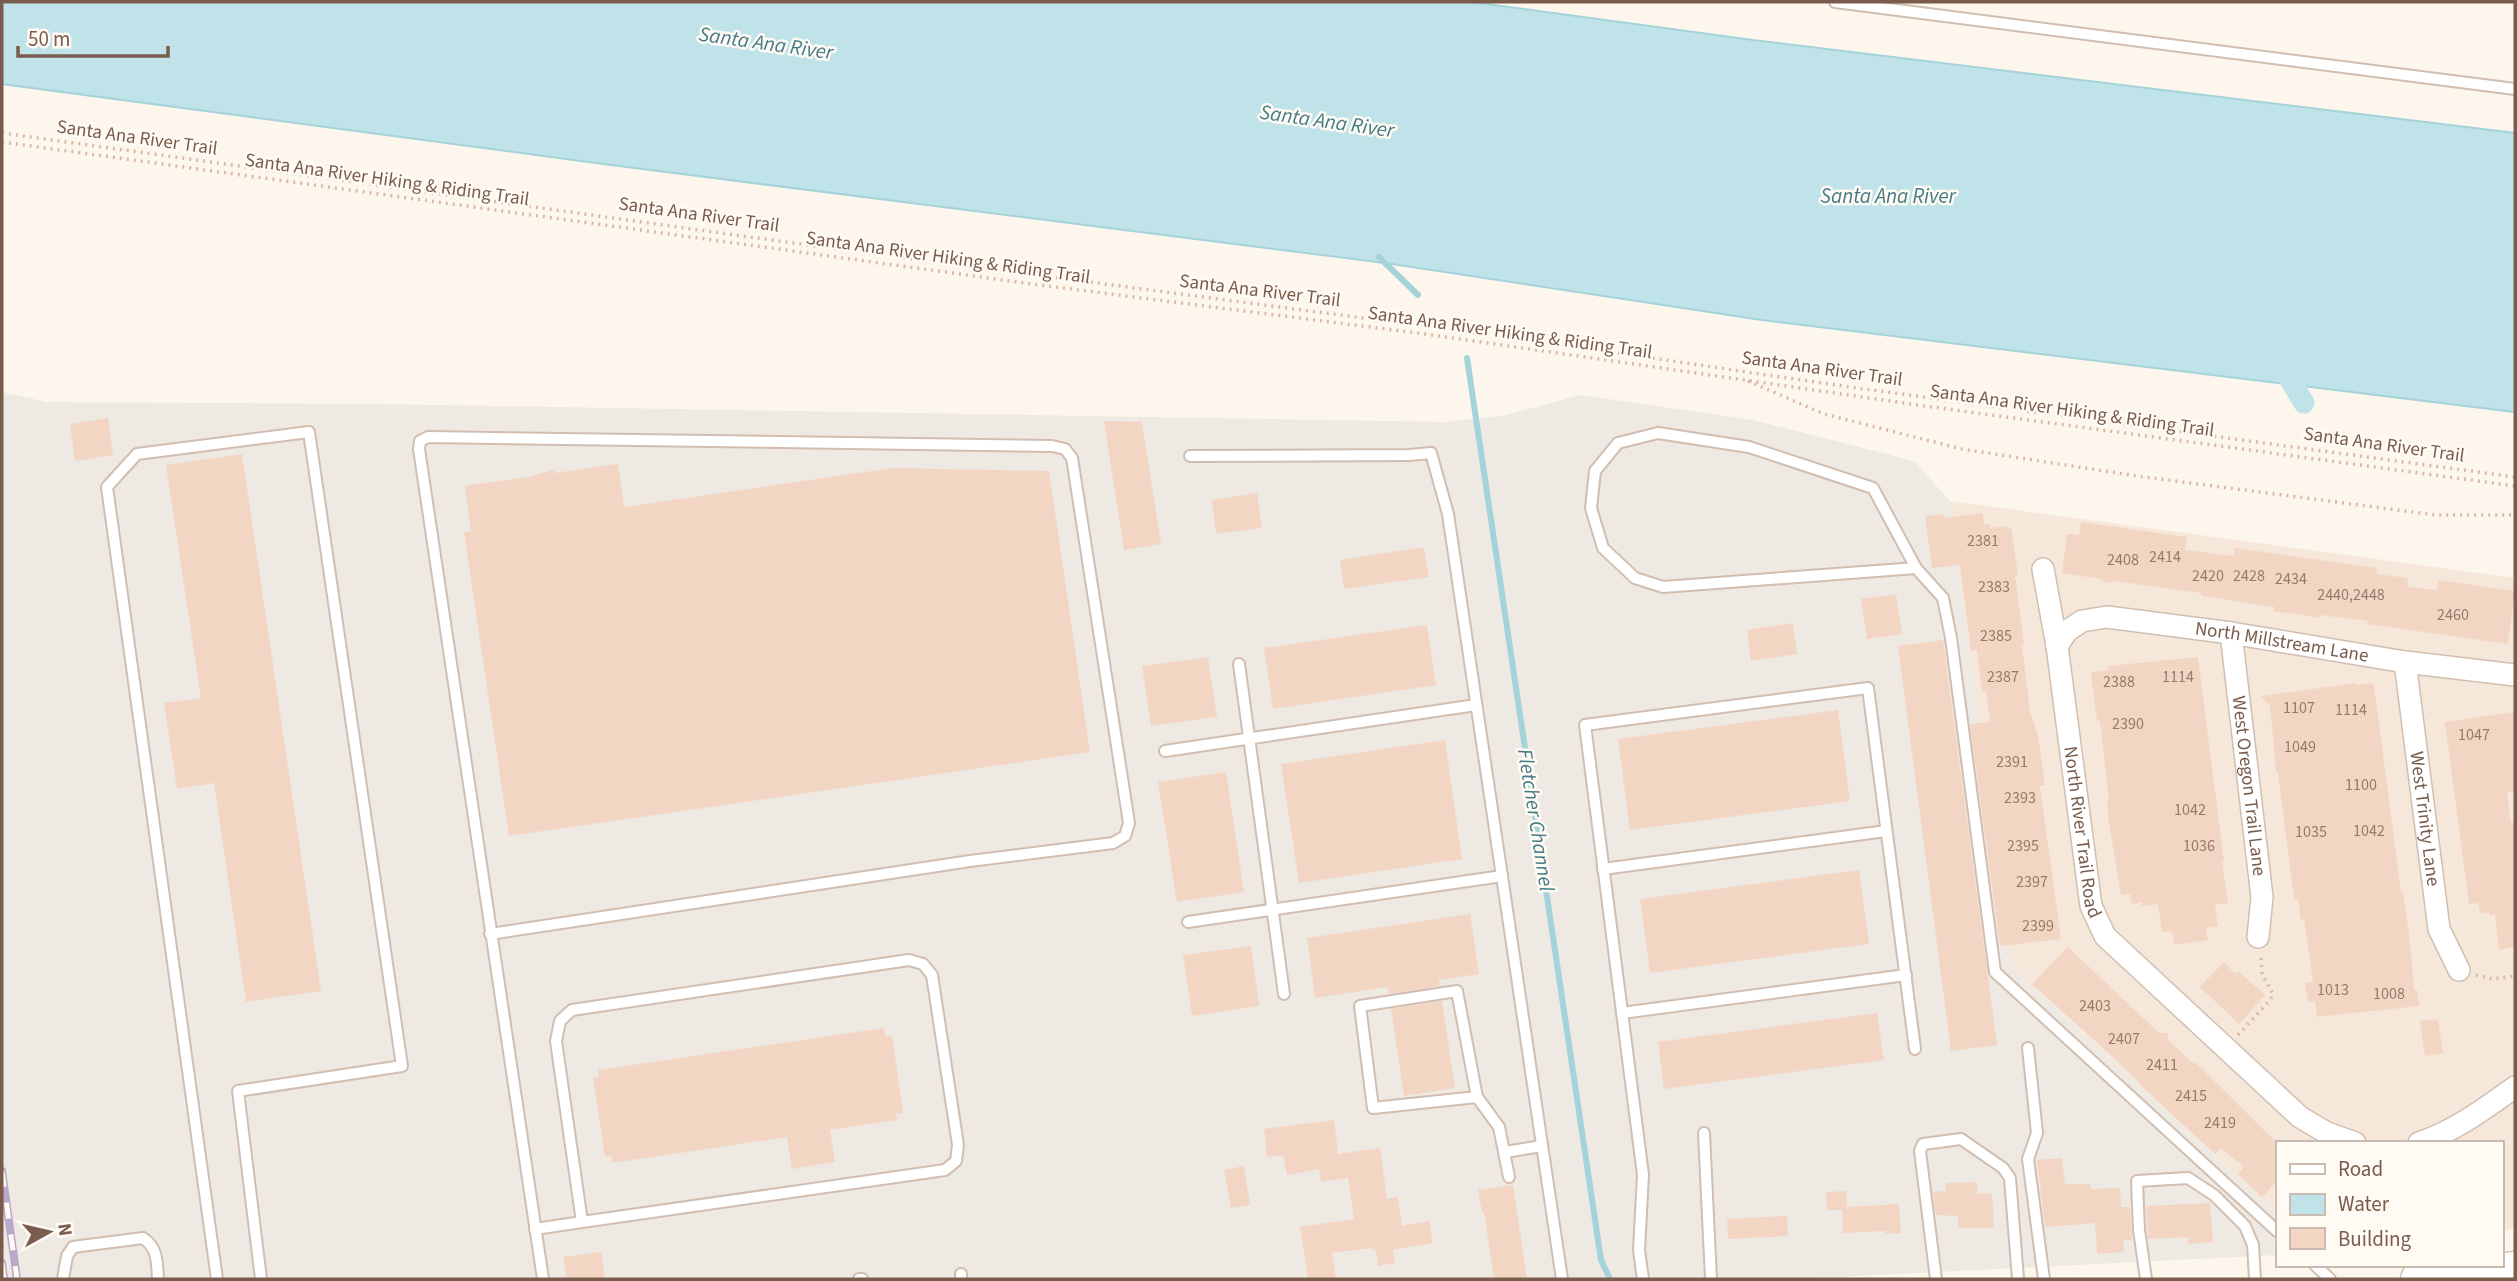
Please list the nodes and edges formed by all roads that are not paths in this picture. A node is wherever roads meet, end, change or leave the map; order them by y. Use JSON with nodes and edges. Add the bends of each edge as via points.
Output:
{"nodes":[{"id":1,"x":1835,"y":2,"type":"edge"},
{"id":2,"x":2515,"y":89,"type":"edge"},
{"id":3,"x":1190,"y":456,"type":"dead end"},
{"id":4,"x":1916,"y":568,"type":"junction"},
{"id":5,"x":2042,"y":569,"type":"dead end"},
{"id":6,"x":2231,"y":633,"type":"junction"},
{"id":7,"x":2057,"y":646,"type":"junction"},
{"id":8,"x":2405,"y":662,"type":"junction"},
{"id":9,"x":1239,"y":664,"type":"dead end"},
{"id":10,"x":2515,"y":675,"type":"edge"},
{"id":11,"x":1476,"y":705,"type":"junction"},
{"id":12,"x":1249,"y":737,"type":"junction"},
{"id":13,"x":1165,"y":751,"type":"dead end"},
{"id":14,"x":1886,"y":831,"type":"junction"},
{"id":15,"x":1603,"y":869,"type":"junction"},
{"id":16,"x":1502,"y":876,"type":"junction"},
{"id":17,"x":1273,"y":910,"type":"junction"},
{"id":18,"x":1188,"y":922,"type":"dead end"},
{"id":19,"x":490,"y":934,"type":"junction"},
{"id":20,"x":2259,"y":937,"type":"road end"},
{"id":21,"x":2459,"y":970,"type":"road end"},
{"id":22,"x":1906,"y":975,"type":"junction"},
{"id":23,"x":1284,"y":994,"type":"dead end"},
{"id":24,"x":1622,"y":1013,"type":"junction"},
{"id":25,"x":2028,"y":1048,"type":"dead end"},
{"id":26,"x":1915,"y":1049,"type":"dead end"},
{"id":27,"x":2515,"y":1087,"type":"edge"},
{"id":28,"x":1477,"y":1097,"type":"junction"},
{"id":29,"x":1704,"y":1133,"type":"dead end"},
{"id":30,"x":2349,"y":1141,"type":"edge"},
{"id":31,"x":2425,"y":1141,"type":"edge"},
{"id":32,"x":1542,"y":1146,"type":"junction"},
{"id":33,"x":1505,"y":1152,"type":"junction"},
{"id":34,"x":1509,"y":1177,"type":"dead end"},
{"id":35,"x":582,"y":1222,"type":"junction"},
{"id":36,"x":535,"y":1229,"type":"junction"},
{"id":37,"x":2276,"y":1230,"type":"edge"},
{"id":38,"x":2317,"y":1267,"type":"edge"},
{"id":39,"x":2510,"y":1272,"type":"edge"},
{"id":40,"x":63,"y":1279,"type":"edge"},
{"id":41,"x":158,"y":1279,"type":"edge"},
{"id":42,"x":217,"y":1279,"type":"edge"},
{"id":43,"x":261,"y":1279,"type":"edge"},
{"id":44,"x":543,"y":1279,"type":"edge"},
{"id":45,"x":1562,"y":1279,"type":"edge"},
{"id":46,"x":1643,"y":1279,"type":"edge"},
{"id":47,"x":1711,"y":1279,"type":"edge"},
{"id":48,"x":1936,"y":1279,"type":"edge"},
{"id":49,"x":2018,"y":1279,"type":"edge"},
{"id":50,"x":2044,"y":1279,"type":"edge"},
{"id":51,"x":2146,"y":1279,"type":"edge"},
{"id":52,"x":2255,"y":1279,"type":"edge"},
{"id":53,"x":2330,"y":1279,"type":"edge"},
{"id":54,"x":2417,"y":1279,"type":"edge"}],
"edges":[{"from":1,"to":2,"type":"lane"},
{"from":3,"to":11,"type":"lane","via":[[1431,453],[1448,514]]},
{"from":4,"to":4,"type":"lane","via":[[1873,488],[1749,447],[1658,433],[1618,443],[1595,471],[1591,508],[1603,548],[1635,578],[1663,587]]},
{"from":4,"to":37,"type":"lane","via":[[1943,598],[1951,638],[1994,972]]},
{"from":5,"to":7,"type":"street","name":"North River Trail Road"},
{"from":6,"to":7,"type":"street","name":"North Millstream Lane","via":[[2106,617],[2082,621],[2067,631]]},
{"from":6,"to":8,"type":"street","name":"North Millstream Lane"},
{"from":6,"to":20,"type":"street","name":"West Oregon Trail Lane","via":[[2262,897]]},
{"from":7,"to":30,"type":"street","name":"North River Trail Road","via":[[2091,906],[2097,923],[2105,936],[2300,1117]]},
{"from":8,"to":10,"type":"street","name":"North Millstream Lane"},
{"from":8,"to":21,"type":"street","name":"West Trinity Lane","via":[[2439,929]]},
{"from":9,"to":12,"type":"lane"},
{"from":11,"to":12,"type":"lane"},
{"from":11,"to":16,"type":"lane"},
{"from":12,"to":13,"type":"lane"},
{"from":12,"to":17,"type":"lane"},
{"from":14,"to":15,"type":"lane"},
{"from":14,"to":15,"type":"lane","via":[[1868,688],[1585,725]]},
{"from":14,"to":22,"type":"lane"},
{"from":15,"to":24,"type":"lane"},
{"from":16,"to":17,"type":"lane"},
{"from":16,"to":32,"type":"lane"},
{"from":17,"to":18,"type":"lane"},
{"from":17,"to":23,"type":"lane"},
{"from":19,"to":19,"type":"lane","via":[[420,441],[428,437],[1065,449],[1072,458],[1129,823],[1125,836],[1113,843]]},
{"from":19,"to":36,"type":"lane"},
{"from":22,"to":24,"type":"lane"},
{"from":22,"to":26,"type":"lane"},
{"from":24,"to":46,"type":"lane","via":[[1643,1175],[1639,1250]]},
{"from":25,"to":50,"type":"lane","via":[[2036,1133],[2028,1159]]},
{"from":27,"to":31,"type":"street","via":[[2459,1125]]},
{"from":28,"to":28,"type":"lane","via":[[1457,991],[1360,1006],[1373,1108]]},
{"from":28,"to":33,"type":"lane","via":[[1499,1126]]},
{"from":29,"to":47,"type":"lane"},
{"from":32,"to":33,"type":"lane"},
{"from":32,"to":45,"type":"lane"},
{"from":33,"to":34,"type":"lane"},
{"from":35,"to":35,"type":"lane","via":[[945,1170],[956,1161],[958,1145],[932,975],[923,964],[909,960],[572,1010],[560,1021],[556,1041]]},
{"from":35,"to":36,"type":"lane"},
{"from":36,"to":44,"type":"lane"},
{"from":38,"to":53,"type":"lane"},
{"from":39,"to":54,"type":"main road"},
{"from":40,"to":41,"type":"lane","via":[[73,1247],[143,1238],[152,1244],[157,1257]]},
{"from":42,"to":43,"type":"lane","via":[[107,486],[137,454],[309,432],[402,1066],[239,1091]]},
{"from":48,"to":49,"type":"lane","via":[[1920,1150],[1923,1144],[1961,1139],[2010,1178]]},
{"from":51,"to":52,"type":"lane","via":[[2137,1181],[2188,1178],[2214,1195],[2245,1226],[2253,1245]]}]}
